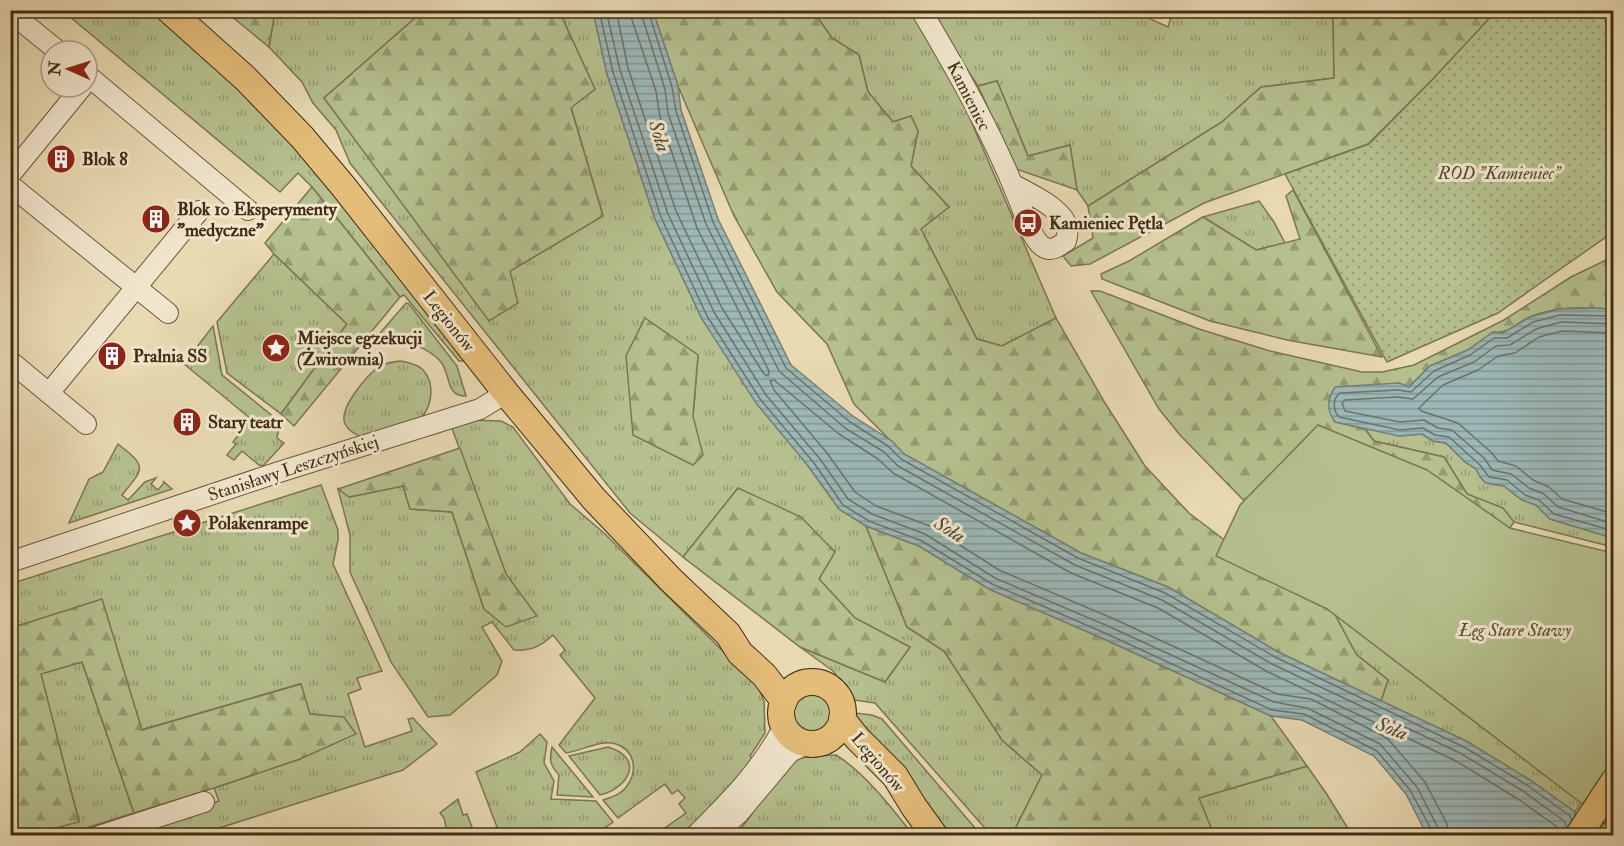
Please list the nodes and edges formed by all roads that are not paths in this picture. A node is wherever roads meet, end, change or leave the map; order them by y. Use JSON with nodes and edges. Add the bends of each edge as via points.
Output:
{"nodes":[{"id":1,"x":169,"y":10,"type":"edge"},
{"id":2,"x":921,"y":10,"type":"edge"},
{"id":3,"x":10,"y":12,"type":"edge"},
{"id":4,"x":43,"y":39,"type":"edge"},
{"id":5,"x":99,"y":90,"type":"edge"},
{"id":6,"x":72,"y":99,"type":"edge"},
{"id":7,"x":10,"y":175,"type":"edge"},
{"id":8,"x":1012,"y":184,"type":"dead end"},
{"id":9,"x":10,"y":185,"type":"edge"},
{"id":10,"x":248,"y":210,"type":"dead end"},
{"id":11,"x":199,"y":212,"type":"dead end"},
{"id":12,"x":136,"y":287,"type":"junction"},
{"id":13,"x":168,"y":313,"type":"dead end"},
{"id":14,"x":10,"y":361,"type":"edge"},
{"id":15,"x":49,"y":393,"type":"junction"},
{"id":16,"x":506,"y":393,"type":"junction"},
{"id":17,"x":86,"y":423,"type":"dead end"},
{"id":18,"x":10,"y":562,"type":"edge"},
{"id":19,"x":791,"y":693,"type":"junction"},
{"id":20,"x":842,"y":719,"type":"junction"},
{"id":21,"x":784,"y":726,"type":"junction"},
{"id":22,"x":816,"y":743,"type":"junction"},
{"id":23,"x":1614,"y":782,"type":"edge"},
{"id":24,"x":204,"y":802,"type":"dead end"},
{"id":25,"x":914,"y":807,"type":"junction"},
{"id":26,"x":99,"y":836,"type":"edge"},
{"id":27,"x":695,"y":836,"type":"edge"},
{"id":28,"x":713,"y":836,"type":"edge"},
{"id":29,"x":935,"y":836,"type":"edge"},
{"id":30,"x":1578,"y":836,"type":"edge"}],
"edges":[{"from":1,"to":16,"type":"main road","name":"Legionów","via":[[245,78],[302,137]]},
{"from":2,"to":8,"type":"street","name":"Kamieniec","via":[[963,80]]},
{"from":3,"to":4,"type":"street"},
{"from":5,"to":10,"type":"street"},
{"from":6,"to":7,"type":"street"},
{"from":9,"to":12,"type":"street"},
{"from":11,"to":12,"type":"street"},
{"from":12,"to":13,"type":"street"},
{"from":12,"to":15,"type":"street"},
{"from":14,"to":15,"type":"street"},
{"from":15,"to":17,"type":"street"},
{"from":16,"to":18,"type":"street","name":"Stanisławy Leszczyńskiej","via":[[480,408]]},
{"from":16,"to":19,"type":"main road","name":"Legionów","via":[[627,536],[728,634],[740,653]]},
{"from":19,"to":20,"type":"main road","via":[[808,683],[826,686],[834,692]]},
{"from":19,"to":21,"type":"main road","via":[[781,718]]},
{"from":20,"to":22,"type":"main road","via":[[833,736]]},
{"from":20,"to":25,"type":"main road","name":"Legionów","via":[[895,776]]},
{"from":21,"to":22,"type":"main road","via":[[797,741]]},
{"from":21,"to":27,"type":"street","via":[[767,756]]},
{"from":22,"to":25,"type":"main road","name":"Legionów","via":[[849,748]]},
{"from":22,"to":28,"type":"street","via":[[790,752],[738,814]]},
{"from":23,"to":30,"type":"main road"},
{"from":24,"to":26,"type":"street"},
{"from":25,"to":29,"type":"main road","name":"Legionów"}]}
